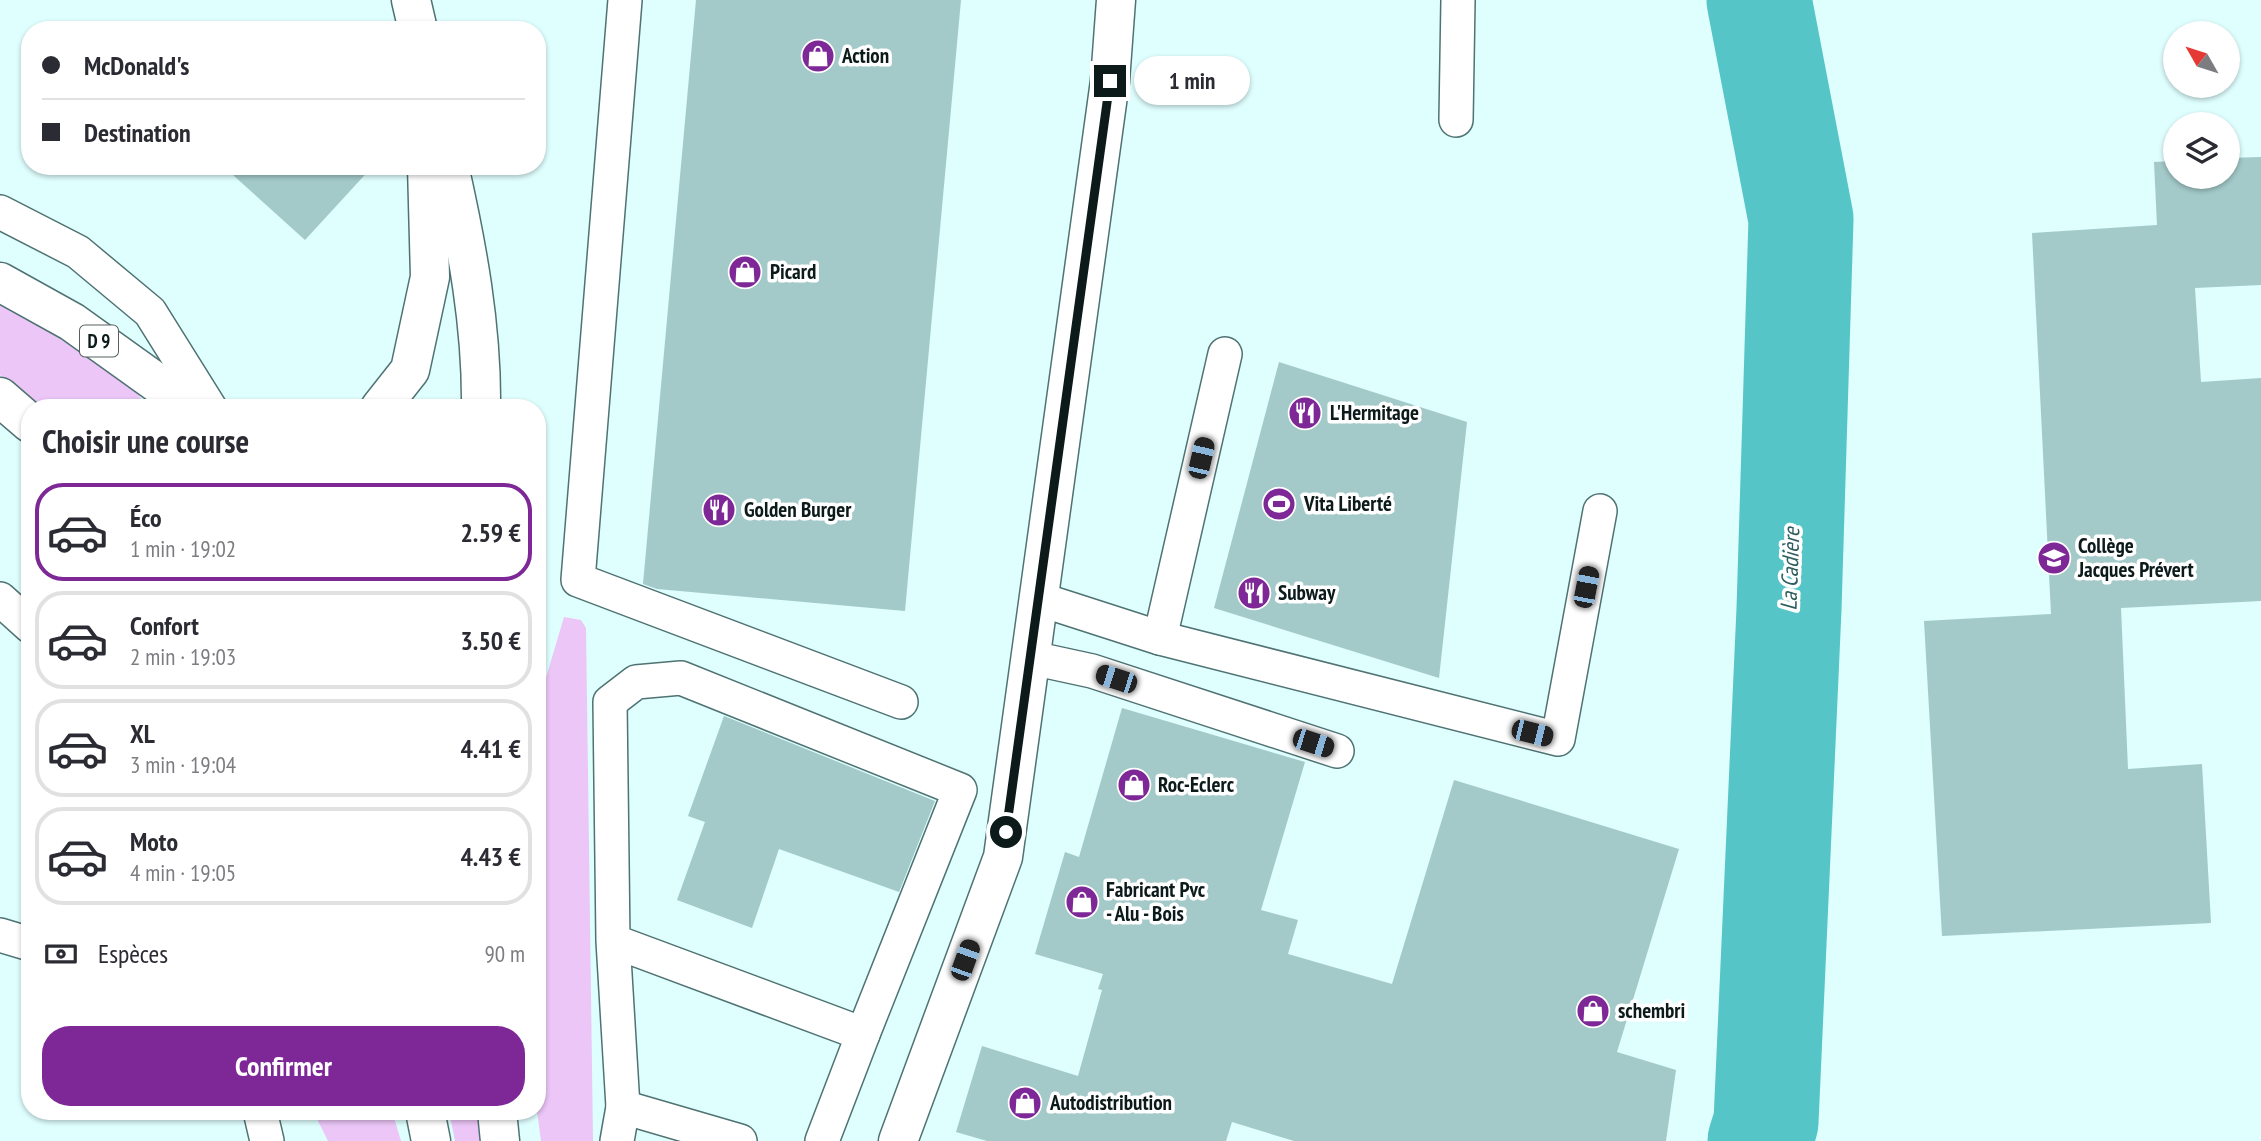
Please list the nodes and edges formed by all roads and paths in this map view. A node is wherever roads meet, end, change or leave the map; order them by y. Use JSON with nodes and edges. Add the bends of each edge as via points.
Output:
{"nodes":[{"id":1,"x":403,"y":0,"type":"edge"},
{"id":2,"x":411,"y":0,"type":"edge"},
{"id":3,"x":625,"y":0,"type":"edge"},
{"id":4,"x":1116,"y":0,"type":"edge"},
{"id":5,"x":1458,"y":0,"type":"edge"},
{"id":6,"x":406,"y":21,"type":"edge"},
{"id":7,"x":416,"y":21,"type":"edge"},
{"id":8,"x":1456,"y":120,"type":"dead end"},
{"id":9,"x":427,"y":175,"type":"edge"},
{"id":10,"x":451,"y":175,"type":"edge"},
{"id":11,"x":0,"y":212,"type":"edge"},
{"id":12,"x":0,"y":282,"type":"edge"},
{"id":13,"x":1224,"y":354,"type":"dead end"},
{"id":14,"x":0,"y":397,"type":"edge"},
{"id":15,"x":180,"y":399,"type":"edge"},
{"id":16,"x":205,"y":399,"type":"edge"},
{"id":17,"x":387,"y":399,"type":"edge"},
{"id":18,"x":481,"y":399,"type":"edge"},
{"id":19,"x":21,"y":416,"type":"edge"},
{"id":20,"x":1600,"y":511,"type":"dead end"},
{"id":21,"x":0,"y":599,"type":"edge"},
{"id":22,"x":1039,"y":599,"type":"junction"},
{"id":23,"x":21,"y":618,"type":"edge"},
{"id":24,"x":1160,"y":638,"type":"junction"},
{"id":25,"x":1032,"y":657,"type":"junction"},
{"id":26,"x":901,"y":702,"type":"dead end"},
{"id":27,"x":1337,"y":751,"type":"dead end"},
{"id":28,"x":0,"y":935,"type":"edge"},
{"id":29,"x":21,"y":941,"type":"edge"},
{"id":30,"x":613,"y":941,"type":"junction"},
{"id":31,"x":863,"y":1034,"type":"junction"},
{"id":32,"x":624,"y":1107,"type":"junction"},
{"id":33,"x":262,"y":1120,"type":"edge"},
{"id":34,"x":427,"y":1120,"type":"edge"},
{"id":35,"x":498,"y":1120,"type":"edge"},
{"id":36,"x":267,"y":1141,"type":"edge"},
{"id":37,"x":431,"y":1141,"type":"edge"},
{"id":38,"x":500,"y":1141,"type":"edge"},
{"id":39,"x":617,"y":1141,"type":"edge"},
{"id":40,"x":740,"y":1141,"type":"edge"},
{"id":41,"x":822,"y":1141,"type":"edge"},
{"id":42,"x":898,"y":1141,"type":"edge"}],
"edges":[{"from":1,"to":6,"type":"street"},
{"from":2,"to":7,"type":"street"},
{"from":3,"to":26,"type":"lane","via":[[578,580]]},
{"from":4,"to":22,"type":"street","via":[[1110,81]]},
{"from":5,"to":8,"type":"lane"},
{"from":9,"to":17,"type":"street","via":[[430,277],[410,370]]},
{"from":10,"to":18,"type":"street","via":[[466,240],[481,361]]},
{"from":11,"to":16,"type":"lane","via":[[78,252],[150,312]]},
{"from":12,"to":15,"type":"street","number":"D 9","via":[[72,321]]},
{"from":13,"to":24,"type":"lane"},
{"from":14,"to":19,"type":"street"},
{"from":20,"to":24,"type":"lane","via":[[1558,739]]},
{"from":21,"to":23,"type":"lane"},
{"from":22,"to":24,"type":"lane"},
{"from":22,"to":25,"type":"street"},
{"from":25,"to":27,"type":"lane","via":[[1092,671]]},
{"from":25,"to":42,"type":"street","via":[[1003,857]]},
{"from":28,"to":29,"type":"lane"},
{"from":30,"to":31,"type":"lane"},
{"from":30,"to":31,"type":"lane","via":[[610,702],[636,682],[681,678],[960,790]]},
{"from":30,"to":32,"type":"lane"},
{"from":31,"to":41,"type":"lane"},
{"from":32,"to":39,"type":"lane"},
{"from":32,"to":40,"type":"lane"},
{"from":33,"to":36,"type":"lane"},
{"from":34,"to":37,"type":"street"},
{"from":35,"to":38,"type":"street"}]}
